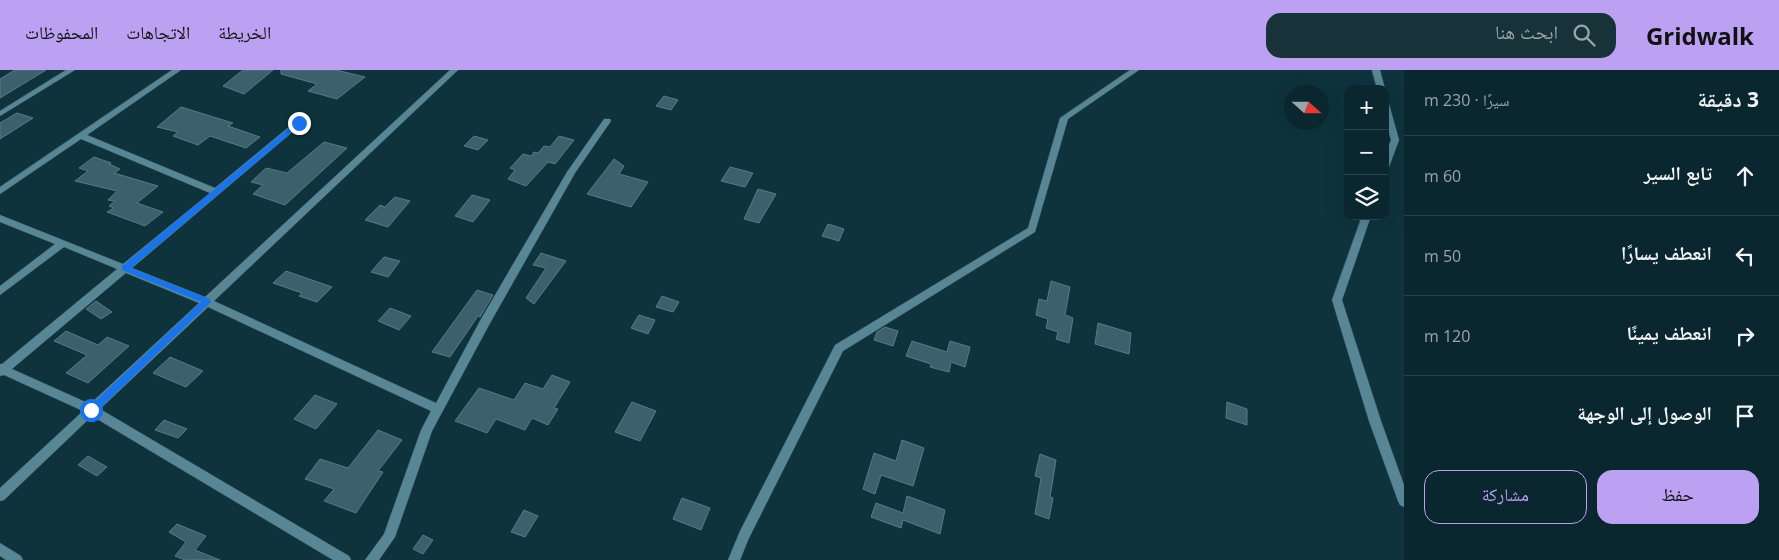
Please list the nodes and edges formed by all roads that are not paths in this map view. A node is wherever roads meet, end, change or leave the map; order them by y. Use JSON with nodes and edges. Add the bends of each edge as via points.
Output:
{"nodes":[{"id":1,"x":71,"y":70,"type":"edge"},
{"id":2,"x":177,"y":70,"type":"edge"},
{"id":3,"x":454,"y":70,"type":"edge"},
{"id":4,"x":1135,"y":70,"type":"edge"},
{"id":5,"x":1376,"y":70,"type":"edge"},
{"id":6,"x":1380,"y":85,"type":"edge"},
{"id":7,"x":0,"y":114,"type":"edge"},
{"id":8,"x":1389,"y":118,"type":"edge"},
{"id":9,"x":607,"y":120,"type":"dead end"},
{"id":10,"x":299,"y":123,"type":"dead end"},
{"id":11,"x":80,"y":136,"type":"junction"},
{"id":12,"x":1389,"y":156,"type":"edge"},
{"id":13,"x":0,"y":191,"type":"edge"},
{"id":14,"x":216,"y":192,"type":"junction"},
{"id":15,"x":0,"y":218,"type":"edge"},
{"id":16,"x":1366,"y":220,"type":"edge"},
{"id":17,"x":63,"y":243,"type":"junction"},
{"id":18,"x":125,"y":268,"type":"junction"},
{"id":19,"x":0,"y":292,"type":"edge"},
{"id":20,"x":207,"y":302,"type":"junction"},
{"id":21,"x":1,"y":370,"type":"edge"},
{"id":22,"x":438,"y":409,"type":"junction"},
{"id":23,"x":91,"y":410,"type":"junction"},
{"id":24,"x":0,"y":496,"type":"edge"},
{"id":25,"x":1404,"y":500,"type":"edge"},
{"id":26,"x":0,"y":549,"type":"edge"},
{"id":27,"x":17,"y":560,"type":"edge"},
{"id":28,"x":345,"y":560,"type":"edge"},
{"id":29,"x":371,"y":560,"type":"edge"},
{"id":30,"x":734,"y":560,"type":"edge"}],
"edges":[{"from":1,"to":7,"type":"street"},
{"from":2,"to":11,"type":"street"},
{"from":3,"to":20,"type":"street"},
{"from":4,"to":30,"type":"street","via":[[1064,118],[1032,230],[839,348]]},
{"from":5,"to":6,"type":"street"},
{"from":8,"to":12,"type":"street","via":[[1395,140]]},
{"from":9,"to":22,"type":"street","via":[[571,172]]},
{"from":10,"to":14,"type":"street"},
{"from":11,"to":13,"type":"street"},
{"from":11,"to":14,"type":"street"},
{"from":14,"to":18,"type":"street"},
{"from":15,"to":17,"type":"street"},
{"from":16,"to":25,"type":"street","via":[[1337,300],[1375,422]]},
{"from":17,"to":18,"type":"street"},
{"from":17,"to":19,"type":"street"},
{"from":18,"to":20,"type":"street"},
{"from":18,"to":21,"type":"street"},
{"from":20,"to":22,"type":"street"},
{"from":20,"to":23,"type":"street"},
{"from":21,"to":23,"type":"street"},
{"from":22,"to":29,"type":"street","via":[[427,430],[389,537]]},
{"from":23,"to":24,"type":"street"},
{"from":23,"to":28,"type":"street"},
{"from":26,"to":27,"type":"street"}]}
